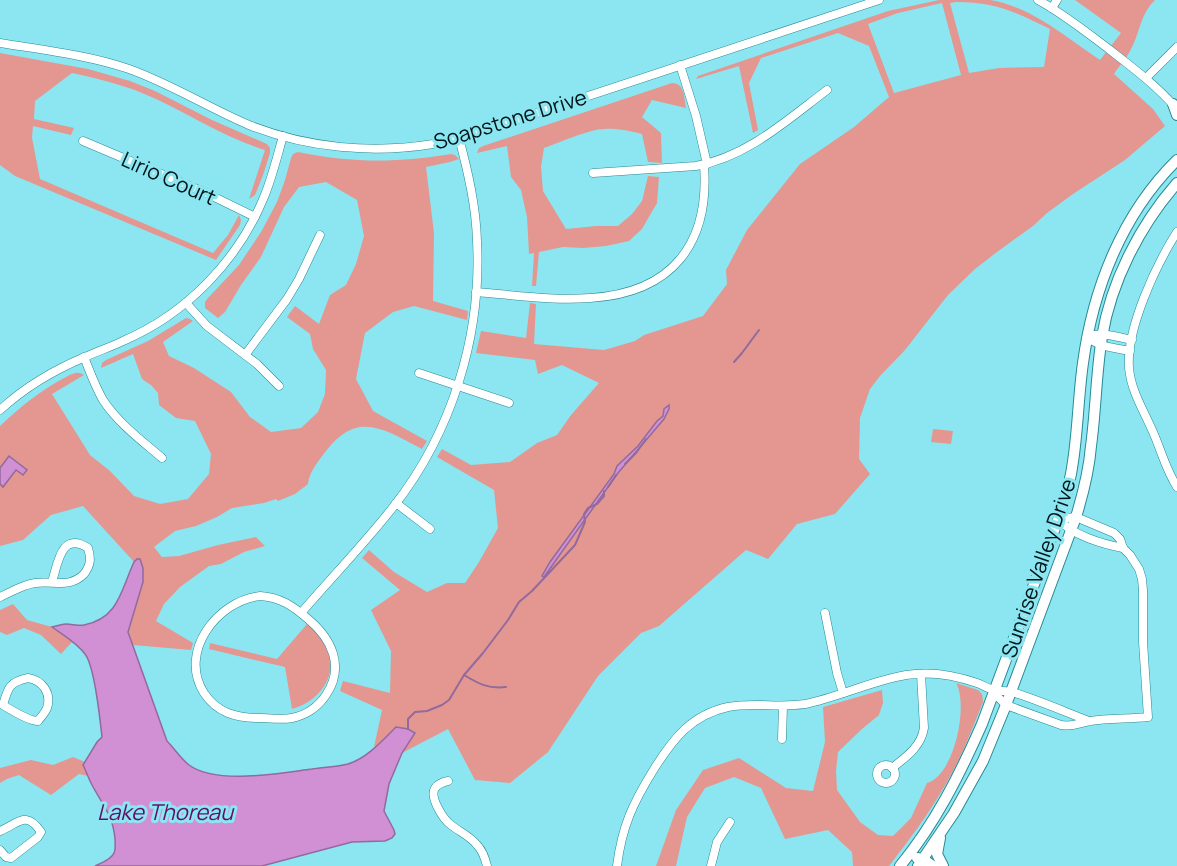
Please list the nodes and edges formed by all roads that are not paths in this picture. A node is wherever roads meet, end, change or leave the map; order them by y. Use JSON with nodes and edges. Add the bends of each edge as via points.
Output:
{"nodes":[{"id":1,"x":879,"y":0,"type":"edge"},
{"id":2,"x":1038,"y":0,"type":"edge"},
{"id":3,"x":1057,"y":0,"type":"edge"},
{"id":4,"x":1052,"y":8,"type":"junction"},
{"id":5,"x":0,"y":43,"type":"edge"},
{"id":6,"x":1177,"y":47,"type":"edge"},
{"id":7,"x":680,"y":65,"type":"junction"},
{"id":8,"x":1146,"y":78,"type":"junction"},
{"id":9,"x":827,"y":90,"type":"dead end"},
{"id":10,"x":1175,"y":106,"type":"edge"},
{"id":11,"x":1177,"y":115,"type":"edge"},
{"id":12,"x":283,"y":136,"type":"junction"},
{"id":13,"x":459,"y":138,"type":"junction"},
{"id":14,"x":83,"y":141,"type":"dead end"},
{"id":15,"x":1176,"y":160,"type":"edge"},
{"id":16,"x":705,"y":164,"type":"junction"},
{"id":17,"x":593,"y":173,"type":"dead end"},
{"id":18,"x":1177,"y":183,"type":"edge"},
{"id":19,"x":255,"y":217,"type":"junction"},
{"id":20,"x":1177,"y":232,"type":"edge"},
{"id":21,"x":320,"y":235,"type":"dead end"},
{"id":22,"x":477,"y":292,"type":"junction"},
{"id":23,"x":186,"y":303,"type":"junction"},
{"id":24,"x":1087,"y":337,"type":"junction"},
{"id":25,"x":1102,"y":340,"type":"junction"},
{"id":26,"x":1132,"y":340,"type":"junction"},
{"id":27,"x":1130,"y":351,"type":"junction"},
{"id":28,"x":245,"y":355,"type":"junction"},
{"id":29,"x":84,"y":357,"type":"junction"},
{"id":30,"x":419,"y":373,"type":"dead end"},
{"id":31,"x":279,"y":386,"type":"dead end"},
{"id":32,"x":457,"y":386,"type":"junction"},
{"id":33,"x":509,"y":403,"type":"dead end"},
{"id":34,"x":0,"y":410,"type":"edge"},
{"id":35,"x":162,"y":458,"type":"dead end"},
{"id":36,"x":1177,"y":487,"type":"edge"},
{"id":37,"x":396,"y":503,"type":"junction"},
{"id":38,"x":1076,"y":517,"type":"junction"},
{"id":39,"x":1058,"y":519,"type":"junction"},
{"id":40,"x":430,"y":529,"type":"dead end"},
{"id":41,"x":1071,"y":530,"type":"junction"},
{"id":42,"x":1123,"y":548,"type":"junction"},
{"id":43,"x":52,"y":582,"type":"junction"},
{"id":44,"x":0,"y":597,"type":"edge"},
{"id":45,"x":302,"y":613,"type":"junction"},
{"id":46,"x":825,"y":613,"type":"dead end"},
{"id":47,"x":921,"y":674,"type":"junction"},
{"id":48,"x":995,"y":690,"type":"junction"},
{"id":49,"x":1011,"y":692,"type":"junction"},
{"id":50,"x":843,"y":693,"type":"junction"},
{"id":51,"x":2,"y":705,"type":"edge"},
{"id":52,"x":1006,"y":705,"type":"junction"},
{"id":53,"x":783,"y":706,"type":"junction"},
{"id":54,"x":1089,"y":721,"type":"junction"},
{"id":55,"x":782,"y":739,"type":"dead end"},
{"id":56,"x":892,"y":768,"type":"dead end"},
{"id":57,"x":448,"y":781,"type":"dead end"},
{"id":58,"x":730,"y":822,"type":"dead end"},
{"id":59,"x":0,"y":831,"type":"edge"},
{"id":60,"x":941,"y":835,"type":"junction"},
{"id":61,"x":0,"y":850,"type":"edge"},
{"id":62,"x":908,"y":856,"type":"junction"},
{"id":63,"x":918,"y":864,"type":"edge"},
{"id":64,"x":487,"y":866,"type":"edge"},
{"id":65,"x":617,"y":866,"type":"edge"},
{"id":66,"x":711,"y":866,"type":"edge"},
{"id":67,"x":900,"y":866,"type":"edge"},
{"id":68,"x":933,"y":866,"type":"edge"},
{"id":69,"x":943,"y":866,"type":"edge"}],
"edges":[{"from":1,"to":7,"type":"street","name":"Soapstone Drive"},
{"from":2,"to":4,"type":"street"},
{"from":3,"to":4,"type":"street"},
{"from":4,"to":8,"type":"street"},
{"from":5,"to":12,"type":"street","name":"Soapstone Drive","via":[[127,68]]},
{"from":6,"to":8,"type":"street"},
{"from":7,"to":13,"type":"street","name":"Soapstone Drive"},
{"from":7,"to":16,"type":"street","via":[[696,116]]},
{"from":8,"to":10,"type":"street"},
{"from":9,"to":16,"type":"street","via":[[759,140]]},
{"from":10,"to":11,"type":"main road"},
{"from":12,"to":13,"type":"street","name":"Soapstone Drive","via":[[357,148],[433,144]]},
{"from":12,"to":19,"type":"street"},
{"from":13,"to":22,"type":"street","via":[[475,215]]},
{"from":14,"to":19,"type":"street","name":"Lirio Court"},
{"from":15,"to":24,"type":"main road","name":"Sunrise Valley Drive","via":[[1145,198],[1120,240],[1100,286]]},
{"from":16,"to":17,"type":"street"},
{"from":16,"to":22,"type":"street","via":[[705,199],[698,229],[683,255],[654,281],[627,292],[591,298]]},
{"from":18,"to":25,"type":"main road","name":"Sunrise Valley Drive","via":[[1134,246],[1119,279]]},
{"from":19,"to":23,"type":"street","via":[[230,257]]},
{"from":20,"to":26,"type":"street","via":[[1150,282]]},
{"from":21,"to":28,"type":"street","via":[[287,299]]},
{"from":22,"to":32,"type":"street","via":[[471,335]]},
{"from":23,"to":28,"type":"street","via":[[207,326]]},
{"from":23,"to":29,"type":"street","via":[[143,332]]},
{"from":24,"to":25,"type":"street","via":[[1094,334]]},
{"from":24,"to":39,"type":"main road","name":"Sunrise Valley Drive","via":[[1072,468]]},
{"from":25,"to":26,"type":"street"},
{"from":25,"to":27,"type":"street"},
{"from":25,"to":38,"type":"main road","name":"Sunrise Valley Drive","via":[[1090,457]]},
{"from":26,"to":27,"type":"street"},
{"from":27,"to":36,"type":"street","via":[[1134,390]]},
{"from":28,"to":31,"type":"street"},
{"from":29,"to":34,"type":"street","via":[[40,380]]},
{"from":29,"to":35,"type":"street","via":[[111,412]]},
{"from":30,"to":32,"type":"street"},
{"from":32,"to":33,"type":"street"},
{"from":32,"to":37,"type":"street","via":[[438,434]]},
{"from":37,"to":40,"type":"street"},
{"from":37,"to":45,"type":"street"},
{"from":38,"to":39,"type":"street"},
{"from":38,"to":41,"type":"main road","name":"Sunrise Valley Drive"},
{"from":38,"to":42,"type":"street","via":[[1114,533]]},
{"from":39,"to":41,"type":"street"},
{"from":39,"to":48,"type":"main road","name":"Sunrise Valley Drive"},
{"from":41,"to":42,"type":"street"},
{"from":41,"to":49,"type":"main road","name":"Sunrise Valley Drive"},
{"from":42,"to":54,"type":"street","via":[[1135,561],[1142,579],[1148,717]]},
{"from":43,"to":43,"type":"street","via":[[58,560],[68,544],[80,543],[88,548],[90,562],[80,578],[64,584]]},
{"from":43,"to":44,"type":"street","via":[[34,583]]},
{"from":45,"to":45,"type":"street","via":[[323,633],[333,652],[332,682],[318,705],[301,715],[282,718],[240,717],[214,705],[201,689],[196,661],[206,632],[221,614],[241,600],[260,596],[280,599]]},
{"from":46,"to":50,"type":"street"},
{"from":47,"to":48,"type":"street","via":[[947,675]]},
{"from":47,"to":50,"type":"street"},
{"from":47,"to":56,"type":"street","via":[[923,735],[917,747]]},
{"from":48,"to":49,"type":"street"},
{"from":48,"to":52,"type":"street"},
{"from":48,"to":62,"type":"main road","name":"Sunrise Valley Drive","via":[[955,783]]},
{"from":49,"to":52,"type":"main road","name":"Sunrise Valley Drive"},
{"from":49,"to":54,"type":"street"},
{"from":50,"to":53,"type":"street"},
{"from":51,"to":51,"type":"street","via":[[38,721],[48,701],[45,687],[32,678],[24,679],[10,685]]},
{"from":52,"to":54,"type":"street","via":[[1061,725]]},
{"from":52,"to":60,"type":"main road","name":"Sunrise Valley Drive","via":[[983,761]]},
{"from":53,"to":55,"type":"street"},
{"from":53,"to":65,"type":"street","via":[[729,707],[703,716],[682,731],[663,754],[632,807]]},
{"from":57,"to":64,"type":"street","via":[[435,788],[440,812],[450,825],[476,843]]},
{"from":58,"to":66,"type":"street","via":[[717,842]]},
{"from":59,"to":61,"type":"street","via":[[22,819],[30,820],[40,832],[11,858]]},
{"from":60,"to":63,"type":"main road","name":"Sunrise Valley Drive"},
{"from":60,"to":69,"type":"main road","via":[[937,854]]},
{"from":62,"to":63,"type":"main road"},
{"from":62,"to":67,"type":"main road","name":"Sunrise Valley Drive"},
{"from":63,"to":68,"type":"main road"}]}
